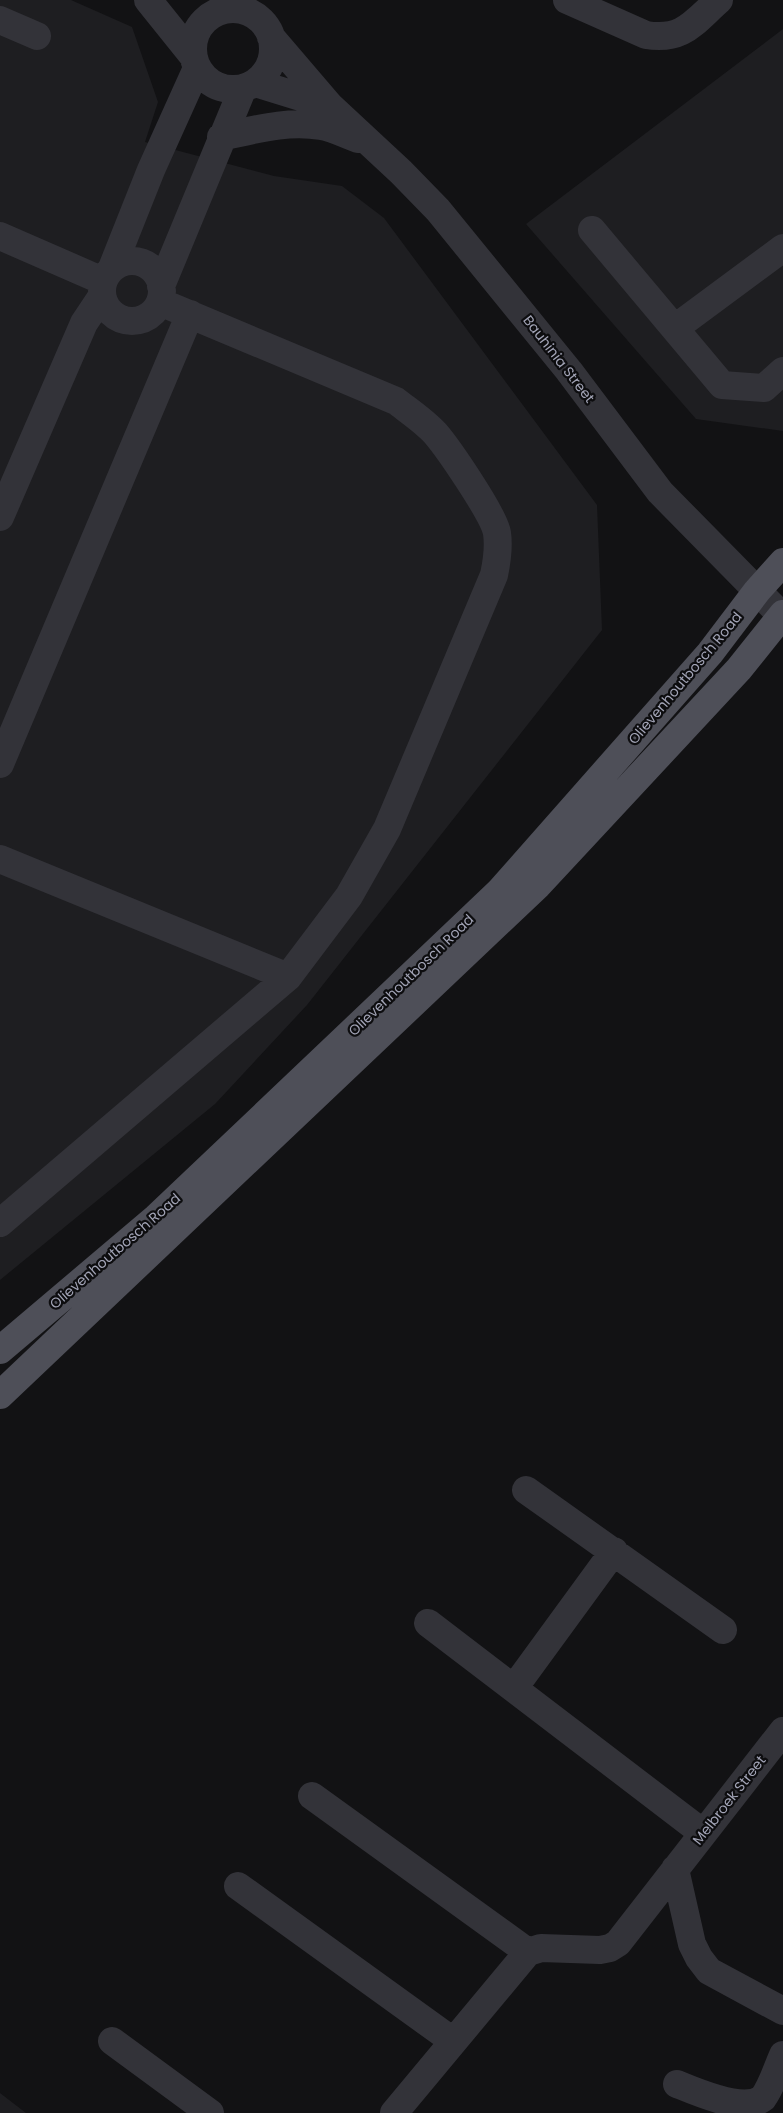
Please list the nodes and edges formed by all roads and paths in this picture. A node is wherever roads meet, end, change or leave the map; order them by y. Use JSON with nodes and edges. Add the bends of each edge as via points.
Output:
{"nodes":[{"id":1,"x":148,"y":0,"type":"edge"},
{"id":2,"x":201,"y":0,"type":"edge"},
{"id":3,"x":567,"y":0,"type":"edge"},
{"id":4,"x":719,"y":0,"type":"edge"},
{"id":5,"x":230,"y":10,"type":"junction"},
{"id":6,"x":0,"y":20,"type":"edge"},
{"id":7,"x":37,"y":36,"type":"dead end"},
{"id":8,"x":271,"y":37,"type":"junction"},
{"id":9,"x":195,"y":62,"type":"junction"},
{"id":10,"x":249,"y":85,"type":"junction"},
{"id":11,"x":330,"y":106,"type":"junction"},
{"id":12,"x":221,"y":137,"type":"junction"},
{"id":13,"x":369,"y":143,"type":"junction"},
{"id":14,"x":592,"y":230,"type":"dead end"},
{"id":15,"x":0,"y":236,"type":"edge"},
{"id":16,"x":783,"y":248,"type":"edge"},
{"id":17,"x":106,"y":282,"type":"junction"},
{"id":18,"x":161,"y":294,"type":"junction"},
{"id":19,"x":190,"y":314,"type":"junction"},
{"id":20,"x":675,"y":328,"type":"junction"},
{"id":21,"x":783,"y":371,"type":"edge"},
{"id":22,"x":0,"y":517,"type":"edge"},
{"id":23,"x":783,"y":562,"type":"edge"},
{"id":24,"x":757,"y":591,"type":"junction"},
{"id":25,"x":782,"y":615,"type":"edge"},
{"id":26,"x":0,"y":764,"type":"edge"},
{"id":27,"x":0,"y":860,"type":"edge"},
{"id":28,"x":288,"y":977,"type":"junction"},
{"id":29,"x":0,"y":1223,"type":"edge"},
{"id":30,"x":0,"y":1350,"type":"edge"},
{"id":31,"x":0,"y":1395,"type":"edge"},
{"id":32,"x":526,"y":1490,"type":"dead end"},
{"id":33,"x":614,"y":1552,"type":"junction"},
{"id":34,"x":428,"y":1623,"type":"dead end"},
{"id":35,"x":723,"y":1630,"type":"dead end"},
{"id":36,"x":514,"y":1688,"type":"junction"},
{"id":37,"x":783,"y":1731,"type":"edge"},
{"id":38,"x":312,"y":1796,"type":"dead end"},
{"id":39,"x":703,"y":1833,"type":"junction"},
{"id":40,"x":675,"y":1869,"type":"junction"},
{"id":41,"x":238,"y":1886,"type":"dead end"},
{"id":42,"x":528,"y":1952,"type":"junction"},
{"id":43,"x":783,"y":2012,"type":"edge"},
{"id":44,"x":112,"y":2041,"type":"dead end"},
{"id":45,"x":453,"y":2041,"type":"junction"},
{"id":46,"x":783,"y":2055,"type":"edge"},
{"id":47,"x":677,"y":2084,"type":"dead end"},
{"id":48,"x":210,"y":2113,"type":"edge"},
{"id":49,"x":394,"y":2113,"type":"edge"}],
"edges":[{"from":1,"to":9,"type":"street"},
{"from":2,"to":5,"type":"street"},
{"from":3,"to":4,"type":"street","via":[[646,35],[658,37],[680,33]]},
{"from":5,"to":8,"type":"street","via":[[255,16]]},
{"from":5,"to":9,"type":"street","via":[[217,12],[198,30],[193,42]]},
{"from":6,"to":7,"type":"street"},
{"from":8,"to":10,"type":"street","via":[[271,62],[265,74]]},
{"from":8,"to":11,"type":"street","name":"Bauhinia Street"},
{"from":9,"to":10,"type":"street","via":[[205,79],[216,86],[229,89]]},
{"from":9,"to":17,"type":"street"},
{"from":10,"to":11,"type":"street","name":"Bauhinia Street"},
{"from":10,"to":12,"type":"street"},
{"from":11,"to":13,"type":"street","name":"Bauhinia Street"},
{"from":12,"to":13,"type":"street","via":[[299,123],[324,126]]},
{"from":12,"to":18,"type":"street"},
{"from":13,"to":24,"type":"street","name":"Bauhinia Street","via":[[438,210],[570,371],[660,492]]},
{"from":14,"to":20,"type":"street"},
{"from":15,"to":17,"type":"street"},
{"from":16,"to":20,"type":"street"},
{"from":17,"to":18,"type":"street","via":[[132,261],[142,263],[158,276]]},
{"from":17,"to":18,"type":"street","via":[[106,306],[113,315],[129,320],[145,318],[154,311]]},
{"from":17,"to":22,"type":"street","via":[[84,323]]},
{"from":18,"to":19,"type":"street"},
{"from":19,"to":26,"type":"street"},
{"from":19,"to":28,"type":"street","via":[[396,401],[435,433],[490,513],[497,532],[498,556],[494,575],[387,830],[349,896]]},
{"from":20,"to":21,"type":"street","via":[[722,385],[764,388]]},
{"from":23,"to":24,"type":"main road","name":"Olievenhoutbosch Road"},
{"from":24,"to":25,"type":"street","name":"Bauhinia Street"},
{"from":24,"to":30,"type":"main road","name":"Olievenhoutbosch Road","via":[[710,654],[499,892],[156,1218]]},
{"from":25,"to":31,"type":"main road","name":"Olievenhoutbosch Road","via":[[739,669],[538,885]]},
{"from":27,"to":28,"type":"street"},
{"from":28,"to":29,"type":"street"},
{"from":32,"to":33,"type":"street"},
{"from":33,"to":35,"type":"street"},
{"from":33,"to":36,"type":"street"},
{"from":34,"to":36,"type":"street"},
{"from":36,"to":39,"type":"street"},
{"from":37,"to":39,"type":"street","name":"Melbroek Street"},
{"from":38,"to":42,"type":"street"},
{"from":39,"to":40,"type":"street","name":"Melbroek Street"},
{"from":40,"to":42,"type":"street","name":"Melbroek Street","via":[[618,1943],[610,1948],[540,1948]]},
{"from":40,"to":43,"type":"street","via":[[692,1944],[699,1958],[709,1971]]},
{"from":41,"to":45,"type":"street"},
{"from":42,"to":45,"type":"street"},
{"from":44,"to":48,"type":"street"},
{"from":45,"to":49,"type":"street"},
{"from":46,"to":47,"type":"street","via":[[764,2097],[745,2108],[733,2107]]}]}
